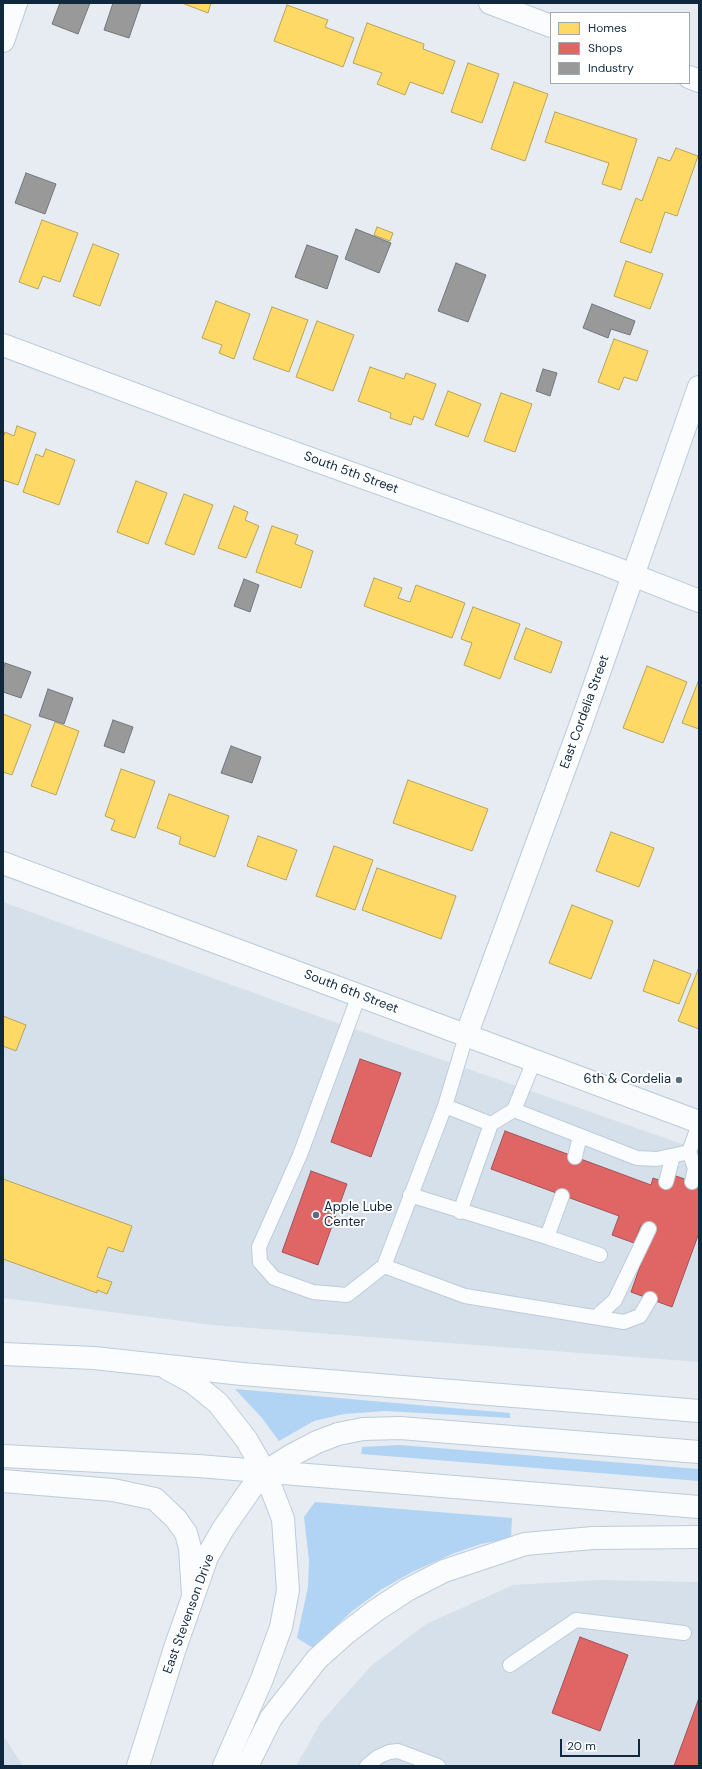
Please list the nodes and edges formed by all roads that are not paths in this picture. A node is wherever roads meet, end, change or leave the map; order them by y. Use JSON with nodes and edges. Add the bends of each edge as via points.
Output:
{"nodes":[{"id":1,"x":16,"y":3,"type":"edge"},
{"id":2,"x":490,"y":3,"type":"edge"},
{"id":3,"x":550,"y":26,"type":"edge"},
{"id":4,"x":3,"y":41,"type":"edge"},
{"id":5,"x":3,"y":345,"type":"edge"},
{"id":6,"x":699,"y":387,"type":"edge"},
{"id":7,"x":633,"y":575,"type":"junction"},
{"id":8,"x":699,"y":601,"type":"edge"},
{"id":9,"x":3,"y":863,"type":"edge"},
{"id":10,"x":359,"y":995,"type":"junction"},
{"id":11,"x":466,"y":1036,"type":"junction"},
{"id":12,"x":534,"y":1061,"type":"junction"},
{"id":13,"x":445,"y":1106,"type":"junction"},
{"id":14,"x":514,"y":1110,"type":"junction"},
{"id":15,"x":699,"y":1123,"type":"edge"},
{"id":16,"x":491,"y":1124,"type":"junction"},
{"id":17,"x":580,"y":1136,"type":"junction"},
{"id":18,"x":689,"y":1152,"type":"junction"},
{"id":19,"x":673,"y":1156,"type":"junction"},
{"id":20,"x":575,"y":1157,"type":"dead end"},
{"id":21,"x":666,"y":1182,"type":"dead end"},
{"id":22,"x":692,"y":1182,"type":"dead end"},
{"id":23,"x":410,"y":1195,"type":"junction"},
{"id":24,"x":562,"y":1196,"type":"dead end"},
{"id":25,"x":460,"y":1212,"type":"junction"},
{"id":26,"x":649,"y":1229,"type":"dead end"},
{"id":27,"x":547,"y":1237,"type":"junction"},
{"id":28,"x":600,"y":1255,"type":"dead end"},
{"id":29,"x":384,"y":1266,"type":"junction"},
{"id":30,"x":650,"y":1298,"type":"dead end"},
{"id":31,"x":596,"y":1317,"type":"junction"},
{"id":32,"x":3,"y":1354,"type":"edge"},
{"id":33,"x":159,"y":1364,"type":"junction"},
{"id":34,"x":699,"y":1411,"type":"edge"},
{"id":35,"x":699,"y":1452,"type":"edge"},
{"id":36,"x":3,"y":1456,"type":"edge"},
{"id":37,"x":265,"y":1472,"type":"junction"},
{"id":38,"x":3,"y":1481,"type":"edge"},
{"id":39,"x":699,"y":1507,"type":"edge"},
{"id":40,"x":699,"y":1537,"type":"edge"},
{"id":41,"x":193,"y":1594,"type":"junction"},
{"id":42,"x":684,"y":1633,"type":"dead end"},
{"id":43,"x":510,"y":1665,"type":"dead end"},
{"id":44,"x":138,"y":1766,"type":"edge"},
{"id":45,"x":224,"y":1766,"type":"edge"},
{"id":46,"x":247,"y":1766,"type":"edge"},
{"id":47,"x":368,"y":1766,"type":"edge"},
{"id":48,"x":438,"y":1766,"type":"edge"}],
"edges":[{"from":1,"to":4,"type":"main road"},
{"from":2,"to":3,"type":"main road"},
{"from":5,"to":7,"type":"main road","name":"South 5th Street"},
{"from":6,"to":7,"type":"main road","name":"East Cordelia Street"},
{"from":7,"to":8,"type":"main road","name":"South 5th Street"},
{"from":7,"to":11,"type":"main road","name":"East Cordelia Street"},
{"from":9,"to":10,"type":"main road","name":"South 6th Street"},
{"from":10,"to":11,"type":"main road","name":"South 6th Street"},
{"from":10,"to":29,"type":"lane","via":[[300,1155],[259,1247],[260,1262],[274,1278],[313,1292],[347,1295]]},
{"from":11,"to":12,"type":"main road","name":"South 6th Street"},
{"from":11,"to":13,"type":"lane"},
{"from":12,"to":14,"type":"lane"},
{"from":12,"to":15,"type":"main road","name":"South 6th Street"},
{"from":13,"to":16,"type":"lane"},
{"from":13,"to":23,"type":"lane"},
{"from":14,"to":16,"type":"lane"},
{"from":14,"to":17,"type":"lane"},
{"from":15,"to":18,"type":"lane"},
{"from":16,"to":25,"type":"lane"},
{"from":17,"to":19,"type":"lane","via":[[637,1158],[657,1159]]},
{"from":17,"to":20,"type":"lane"},
{"from":18,"to":19,"type":"lane"},
{"from":18,"to":22,"type":"lane","via":[[695,1168]]},
{"from":19,"to":21,"type":"lane"},
{"from":23,"to":25,"type":"lane"},
{"from":23,"to":29,"type":"lane"},
{"from":24,"to":27,"type":"lane"},
{"from":25,"to":27,"type":"lane"},
{"from":26,"to":31,"type":"lane","via":[[615,1300]]},
{"from":27,"to":28,"type":"lane"},
{"from":29,"to":31,"type":"lane","via":[[465,1296]]},
{"from":30,"to":31,"type":"lane","via":[[640,1316],[624,1322]]},
{"from":32,"to":33,"type":"main road"},
{"from":33,"to":34,"type":"main road","via":[[242,1374]]},
{"from":33,"to":37,"type":"main road","via":[[192,1382],[218,1403],[246,1439]]},
{"from":35,"to":37,"type":"main road","name":"East Stevenson Drive","via":[[400,1428],[338,1434],[292,1455]]},
{"from":36,"to":37,"type":"main road"},
{"from":37,"to":39,"type":"main road"},
{"from":37,"to":41,"type":"main road","name":"East Stevenson Drive","via":[[223,1529],[207,1557]]},
{"from":37,"to":45,"type":"main road","via":[[283,1519],[288,1590],[281,1627],[262,1679]]},
{"from":38,"to":41,"type":"main road","via":[[113,1490],[155,1500],[176,1519],[186,1533],[190,1548]]},
{"from":40,"to":46,"type":"main road","via":[[594,1538],[525,1544],[444,1571],[407,1590],[351,1629],[317,1659],[271,1718]]},
{"from":41,"to":44,"type":"main road","name":"East Stevenson Drive"},
{"from":42,"to":43,"type":"lane","via":[[576,1620]]},
{"from":47,"to":48,"type":"lane","via":[[378,1757],[398,1751]]}]}
